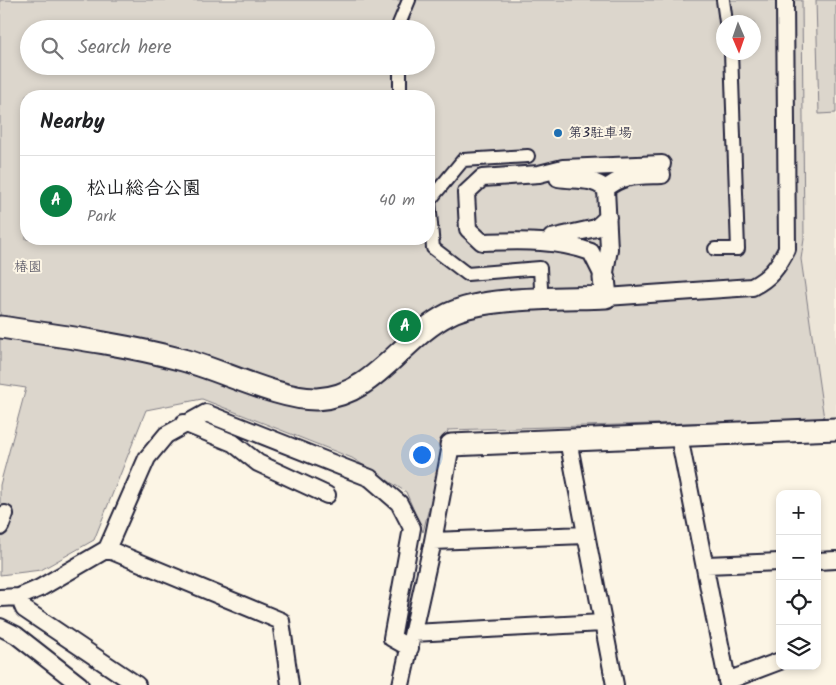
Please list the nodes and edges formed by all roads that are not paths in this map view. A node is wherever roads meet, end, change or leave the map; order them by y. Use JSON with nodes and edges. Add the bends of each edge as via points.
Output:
{"nodes":[{"id":1,"x":409,"y":0,"type":"edge"},
{"id":2,"x":723,"y":0,"type":"edge"},
{"id":3,"x":785,"y":0,"type":"edge"},
{"id":4,"x":725,"y":15,"type":"edge"},
{"id":5,"x":401,"y":20,"type":"edge"},
{"id":6,"x":730,"y":60,"type":"edge"},
{"id":7,"x":400,"y":75,"type":"edge"},
{"id":8,"x":400,"y":90,"type":"edge"},
{"id":9,"x":528,"y":156,"type":"dead end"},
{"id":10,"x":539,"y":174,"type":"junction"},
{"id":11,"x":606,"y":189,"type":"junction"},
{"id":12,"x":435,"y":194,"type":"edge"},
{"id":13,"x":608,"y":217,"type":"junction"},
{"id":14,"x":542,"y":240,"type":"junction"},
{"id":15,"x":433,"y":245,"type":"edge"},
{"id":16,"x":715,"y":249,"type":"dead end"},
{"id":17,"x":541,"y":288,"type":"dead end"},
{"id":18,"x":605,"y":288,"type":"junction"},
{"id":19,"x":0,"y":327,"type":"edge"},
{"id":20,"x":184,"y":423,"type":"junction"},
{"id":21,"x":836,"y":429,"type":"edge"},
{"id":22,"x":679,"y":436,"type":"junction"},
{"id":23,"x":568,"y":440,"type":"junction"},
{"id":24,"x":451,"y":445,"type":"joint"},
{"id":25,"x":327,"y":495,"type":"dead end"},
{"id":26,"x":585,"y":535,"type":"junction"},
{"id":27,"x":433,"y":541,"type":"junction"},
{"id":28,"x":107,"y":549,"type":"junction"},
{"id":29,"x":836,"y":560,"type":"edge"},
{"id":30,"x":821,"y":561,"type":"edge"},
{"id":31,"x":776,"y":562,"type":"edge"},
{"id":32,"x":706,"y":565,"type":"junction"},
{"id":33,"x":18,"y":597,"type":"junction"},
{"id":34,"x":0,"y":598,"type":"edge"},
{"id":35,"x":603,"y":623,"type":"junction"},
{"id":36,"x":0,"y":627,"type":"edge"},
{"id":37,"x":412,"y":640,"type":"junction"},
{"id":38,"x":776,"y":663,"type":"edge"},
{"id":39,"x":728,"y":683,"type":"edge"},
{"id":40,"x":80,"y":685,"type":"edge"},
{"id":41,"x":138,"y":685,"type":"edge"},
{"id":42,"x":290,"y":685,"type":"edge"},
{"id":43,"x":401,"y":685,"type":"edge"},
{"id":44,"x":616,"y":685,"type":"edge"}],
"edges":[{"from":1,"to":5,"type":"street"},
{"from":2,"to":4,"type":"street"},
{"from":3,"to":18,"type":"street","via":[[787,249],[776,269],[752,287]]},
{"from":6,"to":16,"type":"street","via":[[738,249]]},
{"from":7,"to":8,"type":"street"},
{"from":9,"to":12,"type":"street","via":[[463,160]]},
{"from":10,"to":11,"type":"street","via":[[585,179]]},
{"from":10,"to":11,"type":"street","via":[[564,168],[662,170],[615,181]]},
{"from":10,"to":14,"type":"street","via":[[482,178],[466,193],[468,229],[482,242]]},
{"from":11,"to":13,"type":"street"},
{"from":13,"to":14,"type":"street","via":[[596,228]]},
{"from":13,"to":18,"type":"street"},
{"from":14,"to":18,"type":"street","via":[[573,245],[591,252]]},
{"from":15,"to":17,"type":"street","via":[[466,274],[540,268]]},
{"from":18,"to":19,"type":"street","via":[[490,303],[448,314],[432,324],[367,382],[316,399],[274,391],[181,359],[72,337]]},
{"from":20,"to":25,"type":"street","via":[[233,443],[258,463]]},
{"from":20,"to":28,"type":"street","via":[[166,435],[147,458]]},
{"from":20,"to":37,"type":"street","via":[[206,414],[370,478],[399,503],[412,528],[392,638]]},
{"from":21,"to":22,"type":"street"},
{"from":22,"to":23,"type":"street"},
{"from":22,"to":32,"type":"street"},
{"from":23,"to":24,"type":"street"},
{"from":23,"to":26,"type":"street"},
{"from":24,"to":27,"type":"street"},
{"from":26,"to":27,"type":"street"},
{"from":26,"to":35,"type":"street"},
{"from":27,"to":37,"type":"street"},
{"from":28,"to":33,"type":"street","via":[[40,588]]},
{"from":28,"to":42,"type":"street","via":[[281,621]]},
{"from":29,"to":30,"type":"street"},
{"from":31,"to":32,"type":"street"},
{"from":32,"to":39,"type":"street"},
{"from":33,"to":34,"type":"street"},
{"from":33,"to":41,"type":"street","via":[[24,609]]},
{"from":35,"to":37,"type":"street"},
{"from":35,"to":44,"type":"street"},
{"from":36,"to":40,"type":"street","via":[[16,635]]},
{"from":37,"to":43,"type":"street"},
{"from":38,"to":39,"type":"street"}]}
